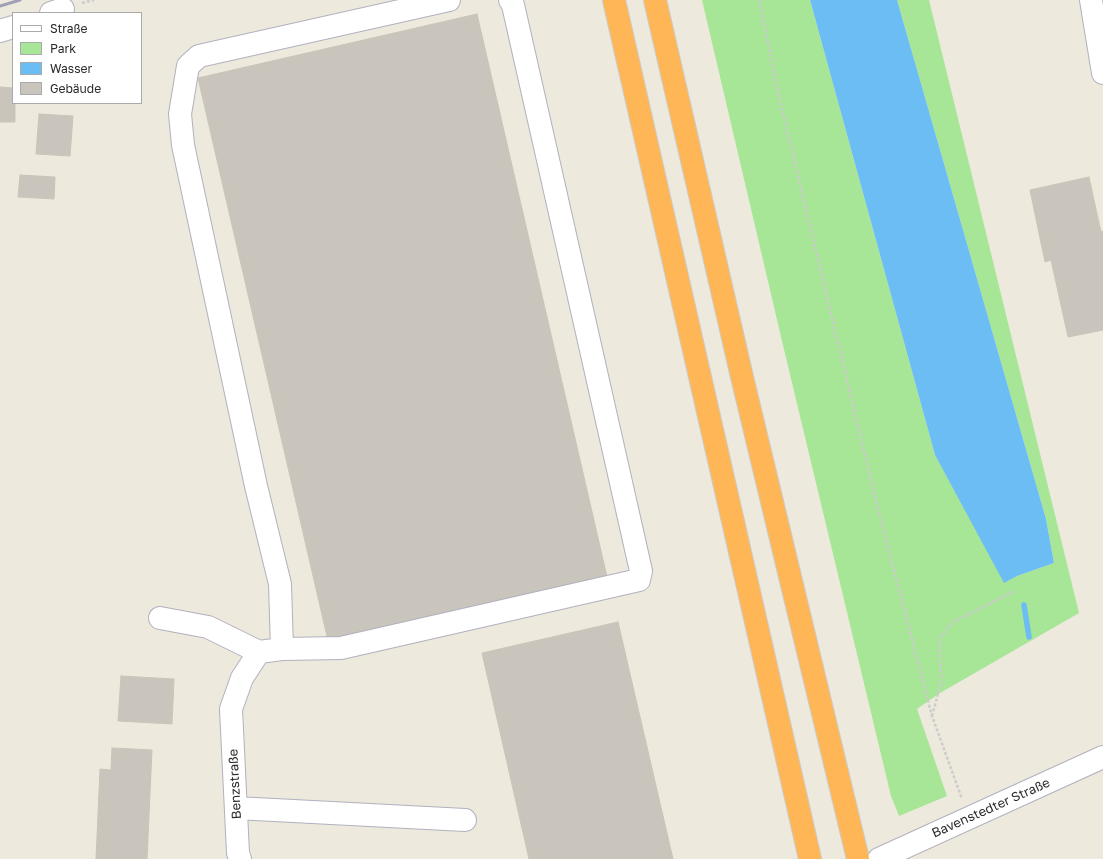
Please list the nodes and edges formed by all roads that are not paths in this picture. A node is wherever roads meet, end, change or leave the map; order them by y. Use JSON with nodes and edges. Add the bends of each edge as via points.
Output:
{"nodes":[{"id":1,"x":449,"y":0,"type":"edge"},
{"id":2,"x":510,"y":0,"type":"edge"},
{"id":3,"x":614,"y":0,"type":"edge"},
{"id":4,"x":655,"y":0,"type":"edge"},
{"id":5,"x":1091,"y":0,"type":"edge"},
{"id":6,"x":12,"y":27,"type":"edge"},
{"id":7,"x":0,"y":31,"type":"edge"},
{"id":8,"x":1103,"y":73,"type":"edge"},
{"id":9,"x":160,"y":618,"type":"dead end"},
{"id":10,"x":282,"y":649,"type":"junction"},
{"id":11,"x":259,"y":652,"type":"junction"},
{"id":12,"x":1103,"y":757,"type":"edge"},
{"id":13,"x":236,"y":808,"type":"junction"},
{"id":14,"x":465,"y":820,"type":"dead end"},
{"id":15,"x":857,"y":851,"type":"edge"},
{"id":16,"x":240,"y":859,"type":"edge"},
{"id":17,"x":810,"y":859,"type":"edge"},
{"id":18,"x":879,"y":859,"type":"edge"}],
"edges":[{"from":1,"to":10,"type":"street","via":[[199,56],[188,66],[180,114],[183,145],[256,486],[280,584]]},
{"from":2,"to":10,"type":"street","via":[[642,571],[638,580],[341,648]]},
{"from":3,"to":17,"type":"highway"},
{"from":4,"to":15,"type":"highway","via":[[742,377]]},
{"from":5,"to":8,"type":"street"},
{"from":6,"to":7,"type":"street"},
{"from":9,"to":11,"type":"street","via":[[208,627]]},
{"from":10,"to":11,"type":"street"},
{"from":11,"to":13,"type":"street","name":"Benzstraße","via":[[242,678],[231,709]]},
{"from":12,"to":18,"type":"street","name":"Bavenstedter Straße"},
{"from":13,"to":14,"type":"street"},
{"from":13,"to":16,"type":"street","name":"Benzstraße"}]}
